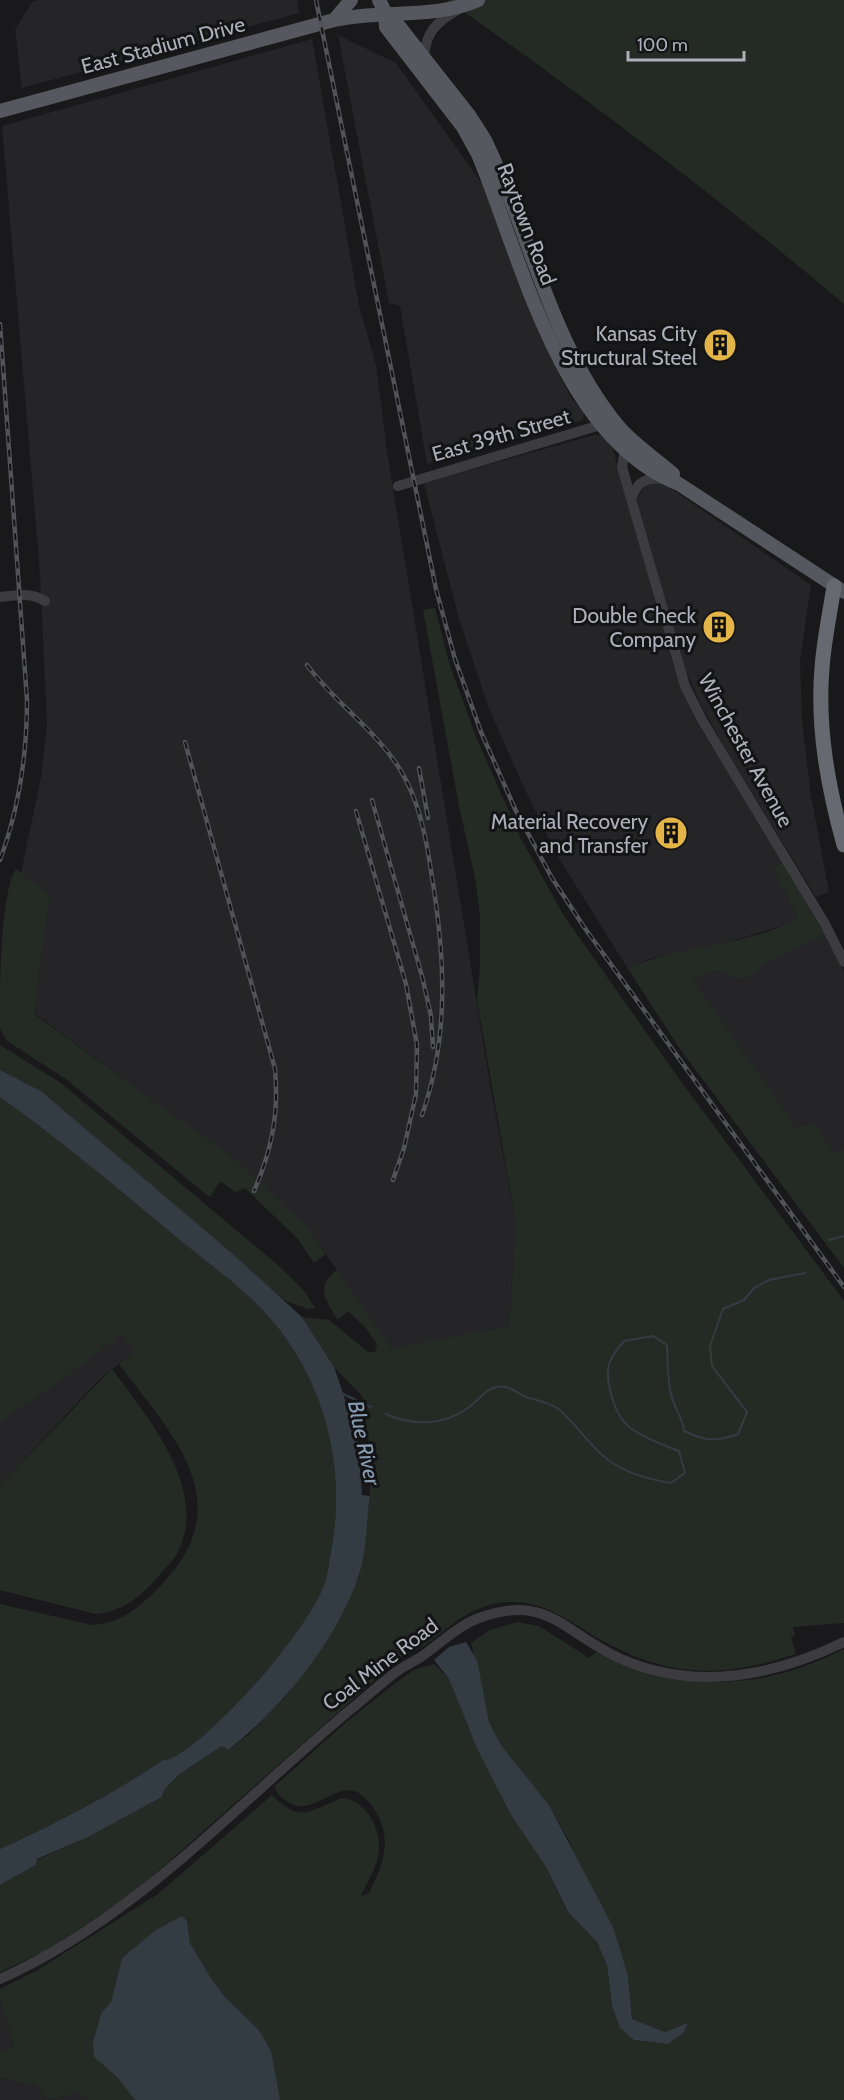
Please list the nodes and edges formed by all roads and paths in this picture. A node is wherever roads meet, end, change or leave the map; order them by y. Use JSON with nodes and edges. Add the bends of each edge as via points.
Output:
{"nodes":[{"id":1,"x":351,"y":0,"type":"edge"},
{"id":2,"x":472,"y":3,"type":"edge"},
{"id":3,"x":382,"y":6,"type":"edge"},
{"id":4,"x":334,"y":20,"type":"junction"},
{"id":5,"x":424,"y":58,"type":"junction"},
{"id":6,"x":0,"y":111,"type":"edge"},
{"id":7,"x":484,"y":152,"type":"junction"},
{"id":8,"x":608,"y":423,"type":"junction"},
{"id":9,"x":630,"y":447,"type":"junction"},
{"id":10,"x":665,"y":479,"type":"junction"},
{"id":11,"x":679,"y":484,"type":"junction"},
{"id":12,"x":398,"y":486,"type":"dead end"},
{"id":13,"x":632,"y":497,"type":"junction"},
{"id":14,"x":839,"y":589,"type":"edge"},
{"id":15,"x":0,"y":597,"type":"edge"},
{"id":16,"x":45,"y":601,"type":"dead end"},
{"id":17,"x":844,"y":845,"type":"edge"},
{"id":18,"x":844,"y":962,"type":"edge"},
{"id":19,"x":844,"y":1642,"type":"edge"},
{"id":20,"x":0,"y":1979,"type":"edge"}],
"edges":[{"from":1,"to":4,"type":"main road"},
{"from":2,"to":3,"type":"main road","name":"East Stadium Drive","via":[[435,12]]},
{"from":2,"to":5,"type":"street","via":[[433,27]]},
{"from":3,"to":4,"type":"main road","name":"East Stadium Drive"},
{"from":3,"to":5,"type":"main road","name":"Raytown Road"},
{"from":3,"to":7,"type":"main road","name":"Raytown Road","via":[[386,27]]},
{"from":4,"to":6,"type":"main road","name":"East Stadium Drive"},
{"from":5,"to":7,"type":"main road","name":"Raytown Road","via":[[469,115]]},
{"from":7,"to":8,"type":"main road","name":"Raytown Road","via":[[533,281]]},
{"from":8,"to":9,"type":"main road","name":"Raytown Road"},
{"from":8,"to":12,"type":"street","name":"East 39th Street"},
{"from":9,"to":10,"type":"main road","name":"Raytown Road"},
{"from":9,"to":11,"type":"main road","name":"Raytown Road","via":[[673,474]]},
{"from":9,"to":13,"type":"street","name":"Winchester Avenue","via":[[622,467]]},
{"from":10,"to":11,"type":"main road","name":"Raytown Road"},
{"from":10,"to":13,"type":"street","via":[[643,481]]},
{"from":11,"to":14,"type":"main road","name":"Raytown Road"},
{"from":13,"to":18,"type":"street","name":"Winchester Avenue","via":[[685,686]]},
{"from":14,"to":17,"type":"highway","via":[[822,668],[821,712],[831,800]]},
{"from":15,"to":16,"type":"street","via":[[22,594]]},
{"from":19,"to":20,"type":"street","name":"Coal Mine Road","via":[[816,1656],[749,1676],[706,1679],[650,1669],[620,1658],[537,1610],[513,1609],[478,1619],[397,1671],[117,1912],[57,1950]]}]}
